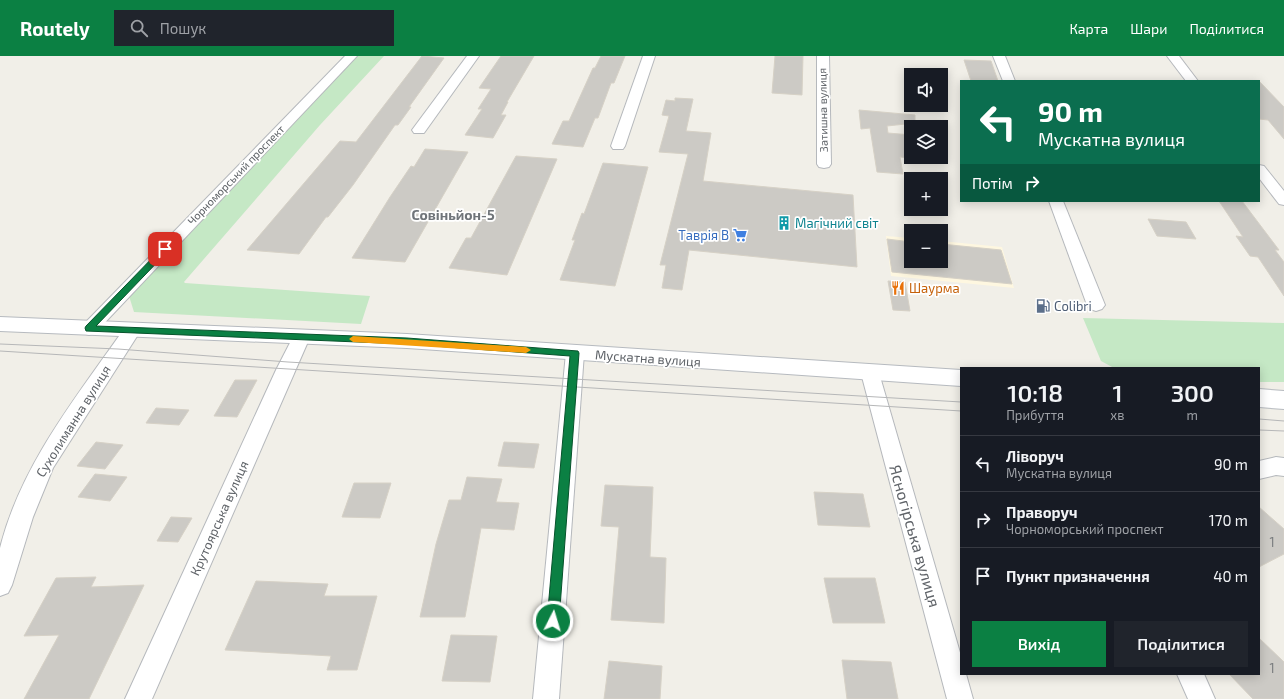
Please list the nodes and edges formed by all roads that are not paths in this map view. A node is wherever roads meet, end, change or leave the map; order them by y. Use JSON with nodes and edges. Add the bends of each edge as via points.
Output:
{"nodes":[{"id":1,"x":351,"y":56,"type":"edge"},
{"id":2,"x":473,"y":56,"type":"edge"},
{"id":3,"x":650,"y":56,"type":"edge"},
{"id":4,"x":823,"y":56,"type":"edge"},
{"id":5,"x":999,"y":56,"type":"edge"},
{"id":6,"x":1173,"y":56,"type":"edge"},
{"id":7,"x":1009,"y":80,"type":"edge"},
{"id":8,"x":1191,"y":80,"type":"edge"},
{"id":9,"x":420,"y":130,"type":"dead end"},
{"id":10,"x":618,"y":146,"type":"dead end"},
{"id":11,"x":824,"y":164,"type":"dead end"},
{"id":12,"x":1260,"y":169,"type":"edge"},
{"id":13,"x":1284,"y":201,"type":"edge"},
{"id":14,"x":1056,"y":202,"type":"edge"},
{"id":15,"x":1096,"y":305,"type":"dead end"},
{"id":16,"x":0,"y":324,"type":"edge"},
{"id":17,"x":89,"y":328,"type":"junction"},
{"id":18,"x":132,"y":330,"type":"junction"},
{"id":19,"x":301,"y":337,"type":"junction"},
{"id":20,"x":575,"y":353,"type":"junction"},
{"id":21,"x":870,"y":374,"type":"junction"},
{"id":22,"x":960,"y":378,"type":"edge"},
{"id":23,"x":1260,"y":398,"type":"edge"},
{"id":24,"x":1284,"y":400,"type":"edge"},
{"id":25,"x":1284,"y":467,"type":"edge"},
{"id":26,"x":1260,"y":470,"type":"edge"},
{"id":27,"x":0,"y":585,"type":"edge"},
{"id":28,"x":1190,"y":675,"type":"edge"},
{"id":29,"x":138,"y":699,"type":"edge"},
{"id":30,"x":546,"y":699,"type":"edge"},
{"id":31,"x":960,"y":699,"type":"edge"},
{"id":32,"x":1202,"y":699,"type":"edge"}],
"edges":[{"from":1,"to":17,"type":"street","name":"Чорноморський проспект"},
{"from":2,"to":9,"type":"street"},
{"from":3,"to":10,"type":"street"},
{"from":4,"to":11,"type":"street","name":"Затишна вулиця"},
{"from":5,"to":7,"type":"street"},
{"from":6,"to":8,"type":"street"},
{"from":12,"to":13,"type":"street"},
{"from":14,"to":15,"type":"street"},
{"from":16,"to":17,"type":"street","name":"Мускатна вулиця"},
{"from":17,"to":18,"type":"street","name":"Мускатна вулиця"},
{"from":18,"to":19,"type":"street","name":"Мускатна вулиця"},
{"from":18,"to":27,"type":"street","name":"Сухолиманна вулиця","via":[[39,472]]},
{"from":19,"to":20,"type":"street","name":"Мускатна вулиця","via":[[407,341]]},
{"from":19,"to":29,"type":"street","name":"Крутоярська вулиця"},
{"from":20,"to":21,"type":"street","name":"Мускатна вулиця"},
{"from":20,"to":30,"type":"street"},
{"from":21,"to":22,"type":"street","name":"Мускатна вулиця"},
{"from":21,"to":31,"type":"street","name":"Ясногірська вулиця"},
{"from":23,"to":24,"type":"street"},
{"from":25,"to":26,"type":"street"},
{"from":28,"to":32,"type":"street"}]}
